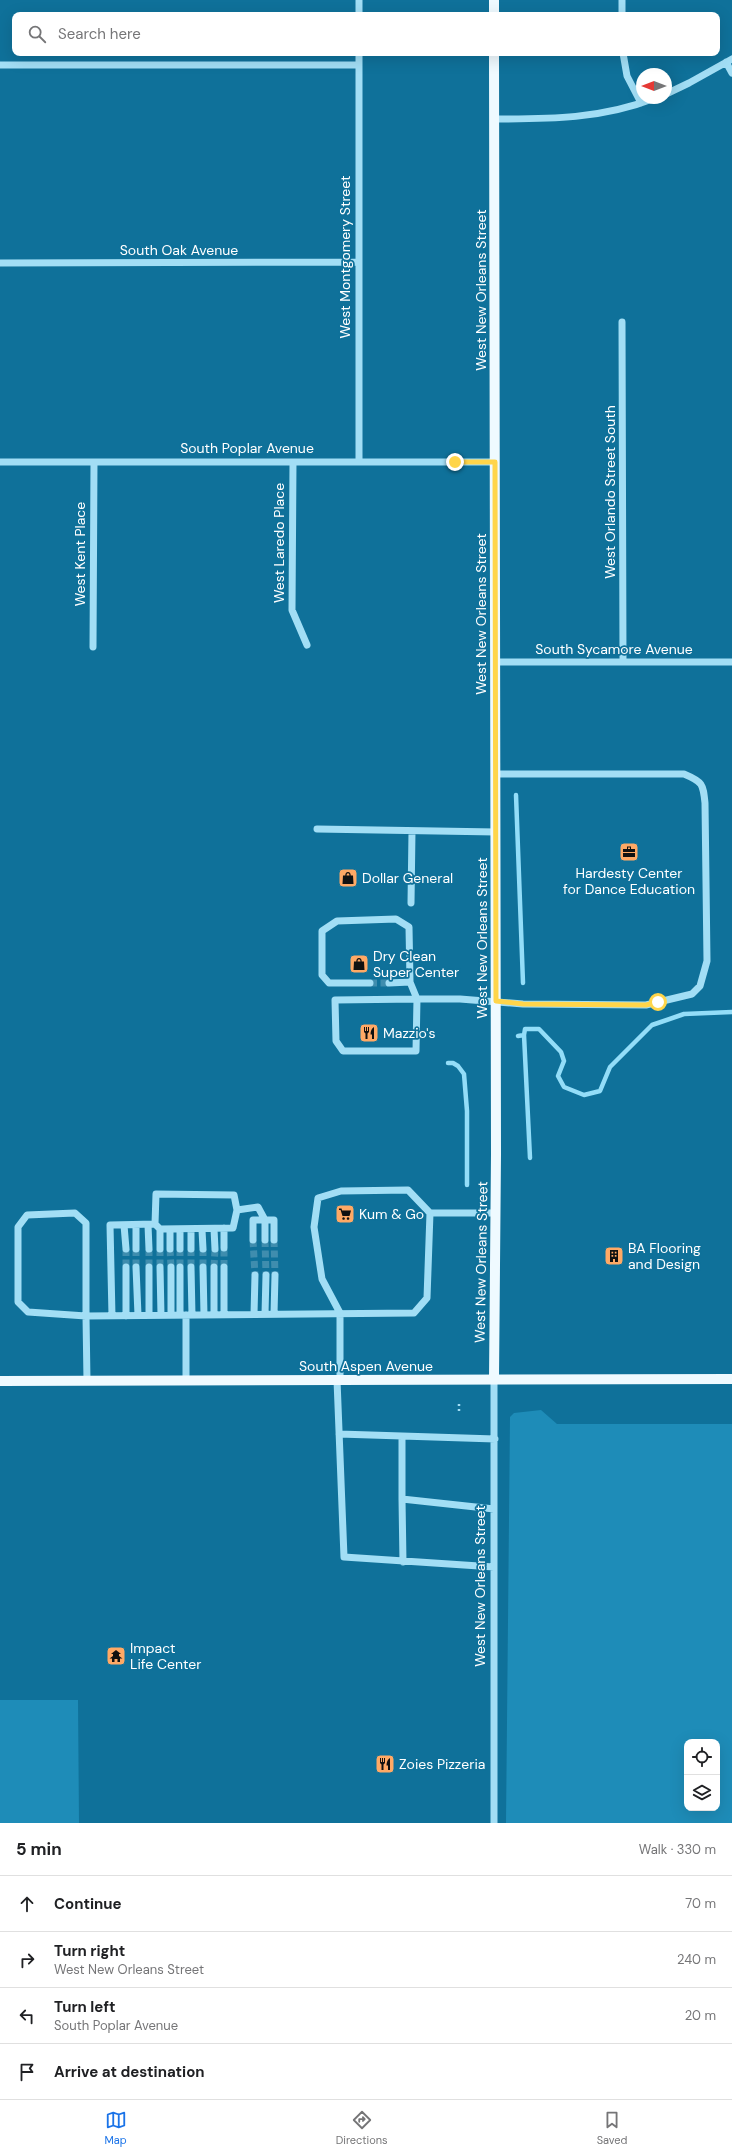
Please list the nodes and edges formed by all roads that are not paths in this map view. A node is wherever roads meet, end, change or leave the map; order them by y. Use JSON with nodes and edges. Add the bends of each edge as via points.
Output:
{"nodes":[{"id":1,"x":359,"y":0,"type":"edge"},
{"id":2,"x":494,"y":0,"type":"edge"},
{"id":3,"x":622,"y":0,"type":"edge"},
{"id":4,"x":359,"y":12,"type":"edge"},
{"id":5,"x":494,"y":12,"type":"edge"},
{"id":6,"x":622,"y":12,"type":"edge"},
{"id":7,"x":359,"y":56,"type":"edge"},
{"id":8,"x":494,"y":56,"type":"edge"},
{"id":9,"x":624,"y":56,"type":"edge"},
{"id":10,"x":729,"y":60,"type":"edge"},
{"id":11,"x":0,"y":64,"type":"edge"},
{"id":12,"x":359,"y":65,"type":"junction"},
{"id":13,"x":732,"y":73,"type":"edge"},
{"id":14,"x":672,"y":91,"type":"edge"},
{"id":15,"x":636,"y":93,"type":"edge"},
{"id":16,"x":638,"y":104,"type":"edge"},
{"id":17,"x":494,"y":119,"type":"junction"},
{"id":18,"x":358,"y":262,"type":"junction"},
{"id":19,"x":0,"y":263,"type":"edge"},
{"id":20,"x":622,"y":322,"type":"dead end"},
{"id":21,"x":359,"y":461,"type":"junction"},
{"id":22,"x":0,"y":462,"type":"edge"},
{"id":23,"x":94,"y":462,"type":"junction"},
{"id":24,"x":293,"y":462,"type":"junction"},
{"id":25,"x":495,"y":462,"type":"junction"},
{"id":26,"x":307,"y":645,"type":"dead end"},
{"id":27,"x":93,"y":647,"type":"dead end"},
{"id":28,"x":495,"y":662,"type":"junction"},
{"id":29,"x":624,"y":662,"type":"junction"},
{"id":30,"x":732,"y":662,"type":"edge"},
{"id":31,"x":495,"y":774,"type":"junction"},
{"id":32,"x":317,"y":829,"type":"dead end"},
{"id":33,"x":412,"y":831,"type":"junction"},
{"id":34,"x":496,"y":832,"type":"junction"},
{"id":35,"x":411,"y":903,"type":"dead end"},
{"id":36,"x":410,"y":982,"type":"junction"},
{"id":37,"x":370,"y":983,"type":"tunnel mouth"},
{"id":38,"x":389,"y":983,"type":"tunnel mouth"},
{"id":39,"x":416,"y":999,"type":"junction"},
{"id":40,"x":496,"y":1001,"type":"junction"},
{"id":41,"x":236,"y":1210,"type":"junction"},
{"id":42,"x":430,"y":1212,"type":"junction"},
{"id":43,"x":496,"y":1213,"type":"junction"},
{"id":44,"x":265,"y":1220,"type":"junction"},
{"id":45,"x":124,"y":1225,"type":"junction"},
{"id":46,"x":136,"y":1225,"type":"junction"},
{"id":47,"x":155,"y":1226,"type":"junction"},
{"id":48,"x":224,"y":1228,"type":"junction"},
{"id":49,"x":170,"y":1229,"type":"junction"},
{"id":50,"x":180,"y":1229,"type":"junction"},
{"id":51,"x":191,"y":1229,"type":"junction"},
{"id":52,"x":214,"y":1229,"type":"junction"},
{"id":53,"x":202,"y":1230,"type":"junction"},
{"id":54,"x":253,"y":1240,"type":"tunnel mouth"},
{"id":55,"x":265,"y":1240,"type":"tunnel mouth"},
{"id":56,"x":274,"y":1240,"type":"tunnel mouth"},
{"id":57,"x":224,"y":1248,"type":"tunnel mouth"},
{"id":58,"x":126,"y":1249,"type":"tunnel mouth"},
{"id":59,"x":136,"y":1249,"type":"tunnel mouth"},
{"id":60,"x":149,"y":1249,"type":"tunnel mouth"},
{"id":61,"x":160,"y":1249,"type":"tunnel mouth"},
{"id":62,"x":170,"y":1249,"type":"tunnel mouth"},
{"id":63,"x":180,"y":1249,"type":"tunnel mouth"},
{"id":64,"x":191,"y":1249,"type":"tunnel mouth"},
{"id":65,"x":203,"y":1249,"type":"tunnel mouth"},
{"id":66,"x":215,"y":1249,"type":"tunnel mouth"},
{"id":67,"x":126,"y":1267,"type":"tunnel mouth"},
{"id":68,"x":136,"y":1267,"type":"tunnel mouth"},
{"id":69,"x":149,"y":1267,"type":"tunnel mouth"},
{"id":70,"x":160,"y":1267,"type":"tunnel mouth"},
{"id":71,"x":171,"y":1267,"type":"tunnel mouth"},
{"id":72,"x":180,"y":1267,"type":"tunnel mouth"},
{"id":73,"x":191,"y":1267,"type":"tunnel mouth"},
{"id":74,"x":203,"y":1267,"type":"tunnel mouth"},
{"id":75,"x":214,"y":1267,"type":"tunnel mouth"},
{"id":76,"x":224,"y":1267,"type":"tunnel mouth"},
{"id":77,"x":254,"y":1275,"type":"tunnel mouth"},
{"id":78,"x":266,"y":1275,"type":"tunnel mouth"},
{"id":79,"x":275,"y":1275,"type":"tunnel mouth"},
{"id":80,"x":340,"y":1313,"type":"junction"},
{"id":81,"x":224,"y":1314,"type":"junction"},
{"id":82,"x":254,"y":1314,"type":"junction"},
{"id":83,"x":266,"y":1314,"type":"junction"},
{"id":84,"x":274,"y":1314,"type":"junction"},
{"id":85,"x":138,"y":1315,"type":"junction"},
{"id":86,"x":149,"y":1315,"type":"junction"},
{"id":87,"x":161,"y":1315,"type":"junction"},
{"id":88,"x":171,"y":1315,"type":"junction"},
{"id":89,"x":186,"y":1315,"type":"junction"},
{"id":90,"x":204,"y":1315,"type":"junction"},
{"id":91,"x":214,"y":1315,"type":"junction"},
{"id":92,"x":86,"y":1316,"type":"junction"},
{"id":93,"x":112,"y":1316,"type":"junction"},
{"id":94,"x":126,"y":1316,"type":"junction"},
{"id":95,"x":494,"y":1379,"type":"junction"},
{"id":96,"x":732,"y":1379,"type":"edge"},
{"id":97,"x":186,"y":1380,"type":"junction"},
{"id":98,"x":338,"y":1380,"type":"junction"},
{"id":99,"x":0,"y":1381,"type":"edge"},
{"id":100,"x":86,"y":1381,"type":"junction"},
{"id":101,"x":339,"y":1434,"type":"junction"},
{"id":102,"x":402,"y":1436,"type":"junction"},
{"id":103,"x":495,"y":1439,"type":"junction"},
{"id":104,"x":402,"y":1499,"type":"junction"},
{"id":105,"x":494,"y":1509,"type":"junction"},
{"id":106,"x":402,"y":1562,"type":"junction"},
{"id":107,"x":494,"y":1567,"type":"junction"},
{"id":108,"x":494,"y":1823,"type":"edge"}],
"edges":[{"from":1,"to":4,"type":"street"},
{"from":2,"to":5,"type":"main road"},
{"from":3,"to":6,"type":"street"},
{"from":7,"to":12,"type":"street","name":"West Montgomery Street"},
{"from":8,"to":17,"type":"main road","name":"West New Orleans Street"},
{"from":9,"to":15,"type":"street","via":[[627,76]]},
{"from":10,"to":13,"type":"street"},
{"from":10,"to":14,"type":"street"},
{"from":11,"to":12,"type":"street"},
{"from":12,"to":18,"type":"street","name":"West Montgomery Street"},
{"from":16,"to":17,"type":"street","via":[[578,117]]},
{"from":17,"to":25,"type":"main road","name":"West New Orleans Street"},
{"from":18,"to":19,"type":"street","name":"South Oak Avenue"},
{"from":18,"to":21,"type":"street","name":"West Montgomery Street"},
{"from":20,"to":29,"type":"street","name":"West Orlando Street South"},
{"from":21,"to":24,"type":"street","name":"South Poplar Avenue"},
{"from":21,"to":25,"type":"street","name":"South Poplar Avenue"},
{"from":22,"to":23,"type":"street","name":"South Poplar Avenue"},
{"from":23,"to":24,"type":"street","name":"South Poplar Avenue"},
{"from":23,"to":27,"type":"street","name":"West Kent Place"},
{"from":24,"to":26,"type":"street","name":"West Laredo Place","via":[[292,610]]},
{"from":25,"to":28,"type":"main road","name":"West New Orleans Street"},
{"from":28,"to":29,"type":"street","name":"South Sycamore Avenue"},
{"from":28,"to":31,"type":"main road","name":"West New Orleans Street"},
{"from":29,"to":30,"type":"street","name":"South Sycamore Avenue"},
{"from":31,"to":34,"type":"main road","name":"West New Orleans Street"},
{"from":31,"to":40,"type":"street","via":[[684,774],[697,779],[703,785],[705,804],[707,961],[700,986],[692,994],[646,1005],[523,1004]]},
{"from":32,"to":33,"type":"street"},
{"from":33,"to":34,"type":"street"},
{"from":33,"to":35,"type":"street"},
{"from":34,"to":40,"type":"main road","name":"West New Orleans Street"},
{"from":36,"to":37,"type":"street","via":[[409,927],[396,919],[337,920],[322,931],[322,976],[329,983]]},
{"from":36,"to":38,"type":"street"},
{"from":36,"to":39,"type":"street"},
{"from":39,"to":39,"type":"street","via":[[335,1000],[336,1041],[343,1051],[416,1051]]},
{"from":39,"to":40,"type":"street"},
{"from":40,"to":43,"type":"main road","name":"West New Orleans Street"},
{"from":41,"to":44,"type":"street","via":[[258,1207]]},
{"from":41,"to":47,"type":"street","via":[[234,1196],[156,1194]]},
{"from":41,"to":48,"type":"street","via":[[233,1228]]},
{"from":42,"to":43,"type":"street"},
{"from":42,"to":80,"type":"street","via":[[427,1298],[414,1312]]},
{"from":42,"to":80,"type":"street","via":[[408,1190],[341,1191],[318,1198],[314,1227],[322,1279]]},
{"from":43,"to":95,"type":"main road","name":"West New Orleans Street"},
{"from":44,"to":54,"type":"street","via":[[253,1220]]},
{"from":44,"to":55,"type":"street"},
{"from":44,"to":56,"type":"street","via":[[274,1220]]},
{"from":45,"to":46,"type":"street"},
{"from":45,"to":58,"type":"street"},
{"from":45,"to":93,"type":"street","via":[[110,1225]]},
{"from":46,"to":47,"type":"street"},
{"from":46,"to":59,"type":"street"},
{"from":47,"to":49,"type":"street"},
{"from":47,"to":60,"type":"street"},
{"from":47,"to":61,"type":"street"},
{"from":48,"to":52,"type":"street"},
{"from":48,"to":57,"type":"street"},
{"from":49,"to":50,"type":"street"},
{"from":49,"to":62,"type":"street"},
{"from":50,"to":51,"type":"street"},
{"from":50,"to":63,"type":"street"},
{"from":51,"to":53,"type":"street"},
{"from":51,"to":64,"type":"street"},
{"from":52,"to":53,"type":"street"},
{"from":52,"to":66,"type":"street"},
{"from":53,"to":65,"type":"street"},
{"from":67,"to":94,"type":"street"},
{"from":68,"to":85,"type":"street"},
{"from":69,"to":86,"type":"street"},
{"from":70,"to":87,"type":"street"},
{"from":71,"to":88,"type":"street"},
{"from":72,"to":89,"type":"street"},
{"from":73,"to":89,"type":"street"},
{"from":74,"to":90,"type":"street"},
{"from":75,"to":91,"type":"street"},
{"from":76,"to":81,"type":"street"},
{"from":77,"to":82,"type":"street"},
{"from":78,"to":83,"type":"street"},
{"from":79,"to":84,"type":"street"},
{"from":80,"to":84,"type":"street"},
{"from":80,"to":98,"type":"street"},
{"from":81,"to":82,"type":"street"},
{"from":81,"to":91,"type":"street"},
{"from":82,"to":83,"type":"street"},
{"from":83,"to":84,"type":"street"},
{"from":85,"to":86,"type":"street"},
{"from":85,"to":94,"type":"street"},
{"from":86,"to":87,"type":"street"},
{"from":87,"to":88,"type":"street"},
{"from":88,"to":89,"type":"street"},
{"from":89,"to":90,"type":"street"},
{"from":89,"to":97,"type":"street"},
{"from":90,"to":91,"type":"street"},
{"from":92,"to":92,"type":"street","via":[[28,1312],[18,1302],[18,1227],[27,1215],[74,1213],[86,1224]]},
{"from":92,"to":93,"type":"street"},
{"from":92,"to":100,"type":"street"},
{"from":93,"to":94,"type":"street"},
{"from":95,"to":96,"type":"main road","name":"South Aspen Avenue"},
{"from":95,"to":98,"type":"main road","name":"South Aspen Avenue"},
{"from":95,"to":103,"type":"street","name":"West New Orleans Street"},
{"from":97,"to":98,"type":"main road","name":"South Aspen Avenue"},
{"from":97,"to":100,"type":"main road","name":"South Aspen Avenue"},
{"from":98,"to":101,"type":"street"},
{"from":99,"to":100,"type":"main road","name":"South Aspen Avenue"},
{"from":101,"to":102,"type":"street"},
{"from":101,"to":106,"type":"street","via":[[344,1557]]},
{"from":102,"to":103,"type":"street"},
{"from":102,"to":104,"type":"street"},
{"from":103,"to":105,"type":"street","name":"West New Orleans Street"},
{"from":104,"to":105,"type":"street"},
{"from":104,"to":106,"type":"street"},
{"from":105,"to":107,"type":"street","name":"West New Orleans Street"},
{"from":106,"to":107,"type":"street"},
{"from":107,"to":108,"type":"street","name":"West New Orleans Street"}]}
